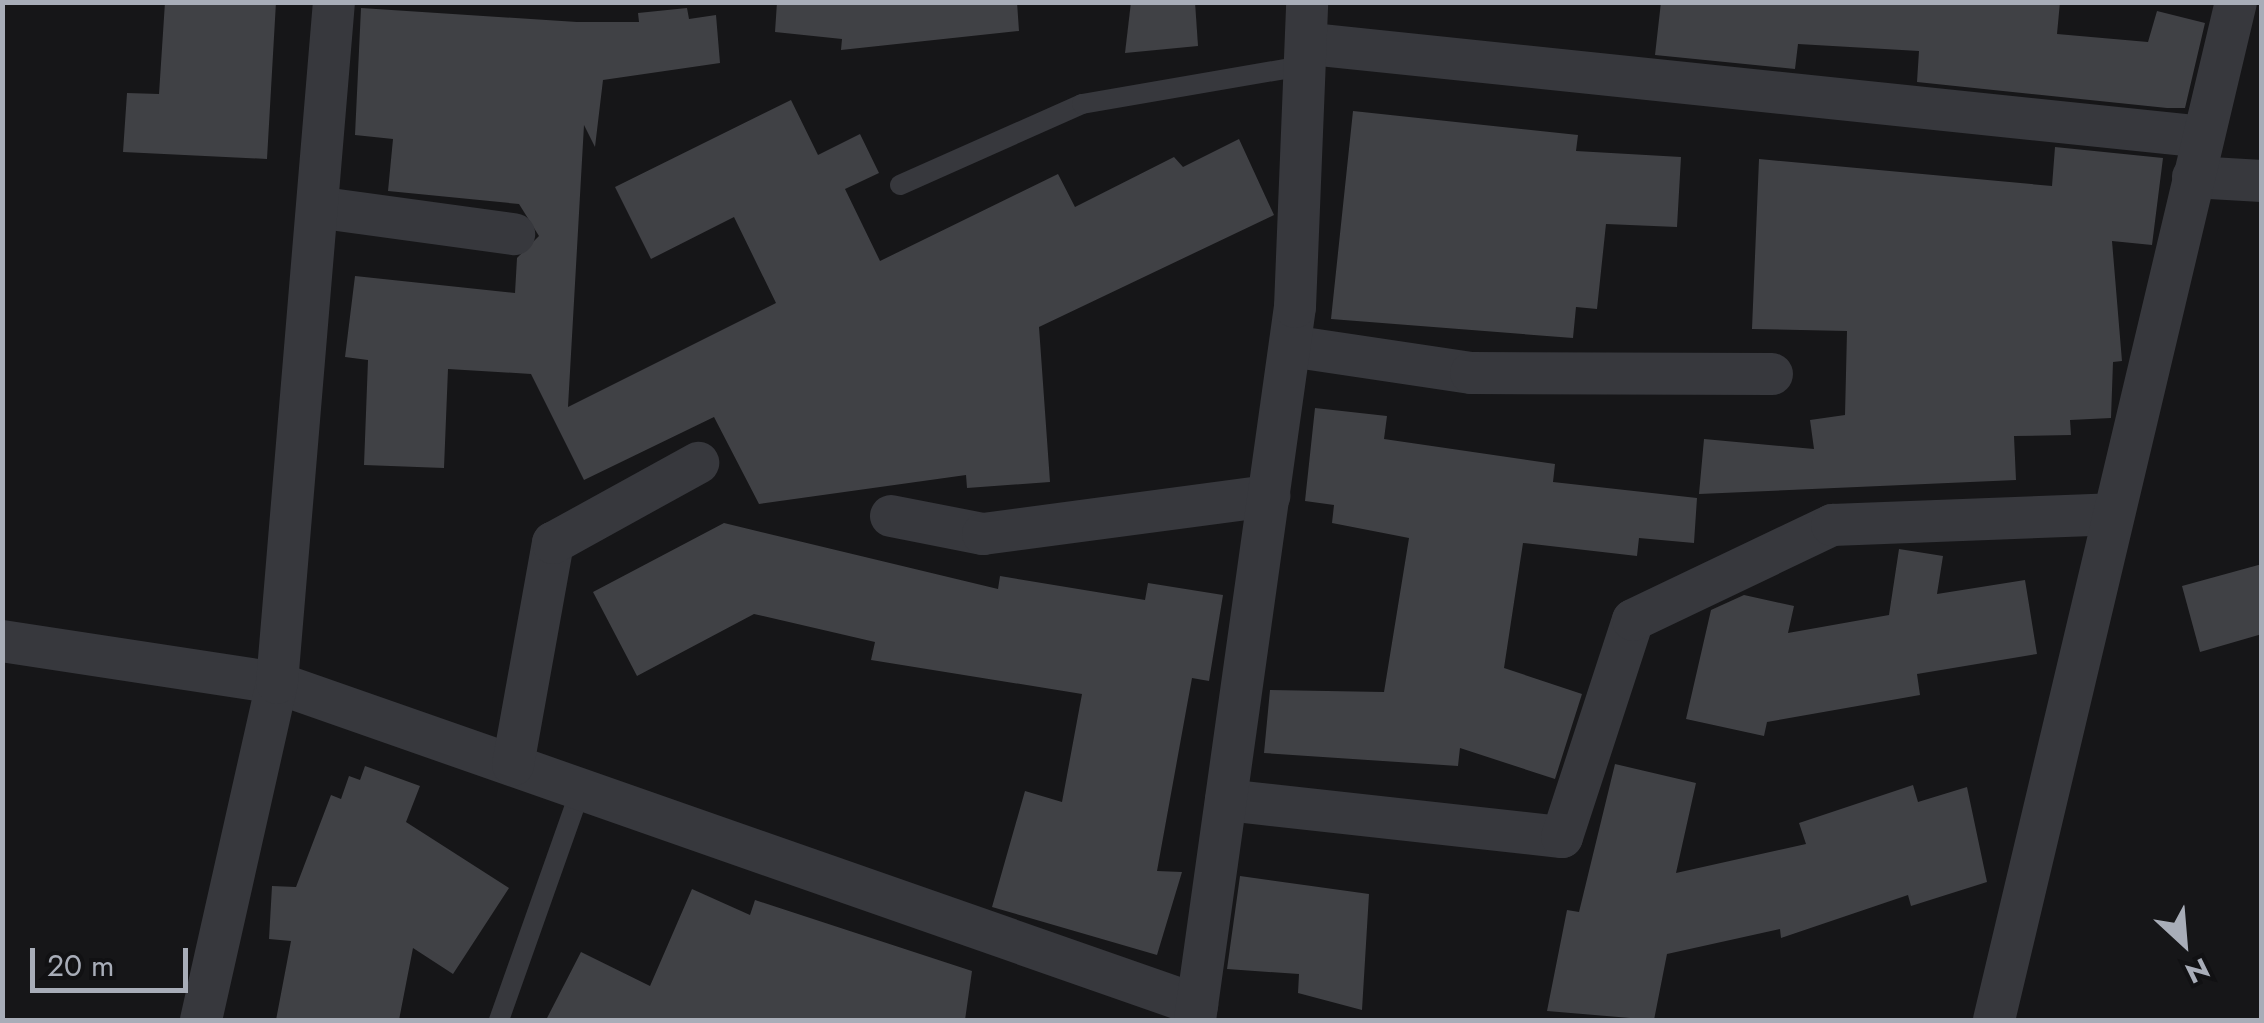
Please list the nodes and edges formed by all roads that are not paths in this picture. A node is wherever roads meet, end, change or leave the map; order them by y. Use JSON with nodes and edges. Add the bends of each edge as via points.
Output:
{"nodes":[{"id":1,"x":334,"y":2,"type":"edge"},
{"id":2,"x":2236,"y":2,"type":"edge"},
{"id":3,"x":1309,"y":37,"type":"edge"},
{"id":4,"x":2198,"y":157,"type":"junction"},
{"id":5,"x":2262,"y":181,"type":"edge"},
{"id":6,"x":900,"y":185,"type":"dead end"},
{"id":7,"x":323,"y":208,"type":"junction"},
{"id":8,"x":514,"y":234,"type":"dead end"},
{"id":9,"x":1290,"y":346,"type":"junction"},
{"id":10,"x":1772,"y":374,"type":"dead end"},
{"id":11,"x":698,"y":463,"type":"dead end"},
{"id":12,"x":1268,"y":496,"type":"junction"},
{"id":13,"x":2112,"y":514,"type":"junction"},
{"id":14,"x":890,"y":516,"type":"dead end"},
{"id":15,"x":2,"y":641,"type":"edge"},
{"id":16,"x":277,"y":683,"type":"junction"},
{"id":17,"x":513,"y":765,"type":"junction"},
{"id":18,"x":581,"y":789,"type":"junction"},
{"id":19,"x":1226,"y":800,"type":"junction"},
{"id":20,"x":1196,"y":1012,"type":"edge"},
{"id":21,"x":202,"y":1020,"type":"edge"},
{"id":22,"x":499,"y":1020,"type":"edge"},
{"id":23,"x":1994,"y":1020,"type":"edge"}],
"edges":[{"from":1,"to":7,"type":"street"},
{"from":2,"to":4,"type":"street"},
{"from":3,"to":4,"type":"street"},
{"from":3,"to":6,"type":"lane","via":[[1082,104]]},
{"from":3,"to":9,"type":"street"},
{"from":4,"to":5,"type":"street"},
{"from":4,"to":13,"type":"street"},
{"from":7,"to":8,"type":"street"},
{"from":7,"to":16,"type":"street"},
{"from":9,"to":10,"type":"street","via":[[1471,373]]},
{"from":9,"to":12,"type":"street"},
{"from":11,"to":17,"type":"street","via":[[554,543]]},
{"from":12,"to":14,"type":"street","via":[[982,534]]},
{"from":12,"to":19,"type":"street"},
{"from":13,"to":19,"type":"street","via":[[1832,525],[1633,620],[1562,837]]},
{"from":13,"to":23,"type":"street"},
{"from":15,"to":16,"type":"street"},
{"from":16,"to":17,"type":"street"},
{"from":16,"to":21,"type":"street"},
{"from":17,"to":18,"type":"street"},
{"from":18,"to":20,"type":"street"},
{"from":18,"to":22,"type":"lane"},
{"from":19,"to":20,"type":"street"}]}
